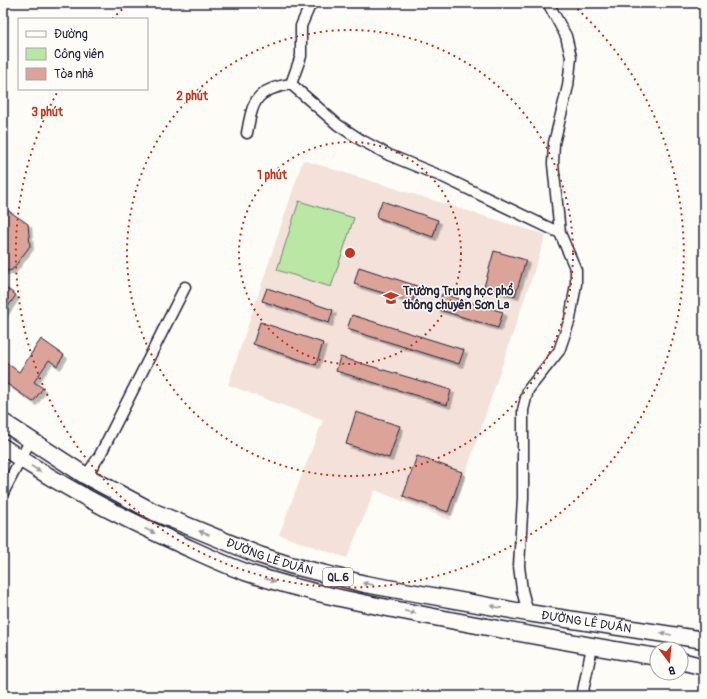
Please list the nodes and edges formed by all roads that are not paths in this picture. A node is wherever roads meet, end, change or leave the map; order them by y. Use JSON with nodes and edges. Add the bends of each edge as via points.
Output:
{"nodes":[{"id":1,"x":311,"y":3,"type":"edge"},
{"id":2,"x":548,"y":3,"type":"edge"},
{"id":3,"x":291,"y":84,"type":"junction"},
{"id":4,"x":247,"y":133,"type":"dead end"},
{"id":5,"x":560,"y":233,"type":"junction"},
{"id":6,"x":185,"y":287,"type":"dead end"},
{"id":7,"x":3,"y":422,"type":"edge"},
{"id":8,"x":30,"y":441,"type":"junction"},
{"id":9,"x":3,"y":447,"type":"edge"},
{"id":10,"x":20,"y":459,"type":"junction"},
{"id":11,"x":86,"y":476,"type":"junction"},
{"id":12,"x":3,"y":493,"type":"edge"},
{"id":13,"x":528,"y":613,"type":"junction"},
{"id":14,"x":563,"y":619,"type":"junction"},
{"id":15,"x":704,"y":640,"type":"edge"},
{"id":16,"x":559,"y":641,"type":"junction"},
{"id":17,"x":592,"y":647,"type":"junction"},
{"id":18,"x":649,"y":656,"type":"edge"},
{"id":19,"x":689,"y":663,"type":"edge"},
{"id":20,"x":704,"y":667,"type":"edge"},
{"id":21,"x":582,"y":696,"type":"edge"}],
"edges":[{"from":1,"to":3,"type":"street","via":[[302,26],[301,56]]},
{"from":2,"to":5,"type":"street","via":[[566,36],[571,57],[568,86],[554,144],[552,164]]},
{"from":3,"to":4,"type":"street","via":[[275,87],[259,97],[250,116]]},
{"from":3,"to":5,"type":"street","via":[[338,125],[366,143]]},
{"from":5,"to":13,"type":"street","via":[[576,270],[571,313],[559,351],[528,390],[523,410],[523,498],[519,566]]},
{"from":6,"to":11,"type":"street","via":[[100,455]]},
{"from":7,"to":8,"type":"main road","name":"ĐƯỜNG LÊ DUẨN","number":"QL.6"},
{"from":8,"to":10,"type":"street"},
{"from":8,"to":11,"type":"main road","name":"ĐƯỜNG LÊ DUẨN","number":"QL.6"},
{"from":9,"to":10,"type":"main road","name":"ĐƯỜNG LÊ DUẨN","number":"QL.6"},
{"from":10,"to":12,"type":"street"},
{"from":10,"to":16,"type":"main road","name":"ĐƯỜNG LÊ DUẨN","number":"QL.6","one_way":true,"via":[[93,503],[246,572],[339,598]]},
{"from":13,"to":11,"type":"main road","name":"ĐƯỜNG LÊ DUẨN","number":"QL.6","one_way":true,"via":[[365,584],[290,565],[258,555],[154,512]]},
{"from":13,"to":14,"type":"main road","name":"ĐƯỜNG LÊ DUẨN","number":"QL.6"},
{"from":15,"to":14,"type":"main road","name":"ĐƯỜNG LÊ DUẨN","number":"QL.6","one_way":true},
{"from":14,"to":16,"type":"main road"},
{"from":16,"to":17,"type":"main road","name":"ĐƯỜNG LÊ DUẨN","number":"QL.6"},
{"from":17,"to":18,"type":"main road","name":"ĐƯỜNG LÊ DUẨN","number":"QL.6"},
{"from":17,"to":21,"type":"street"},
{"from":19,"to":20,"type":"main road"}]}
